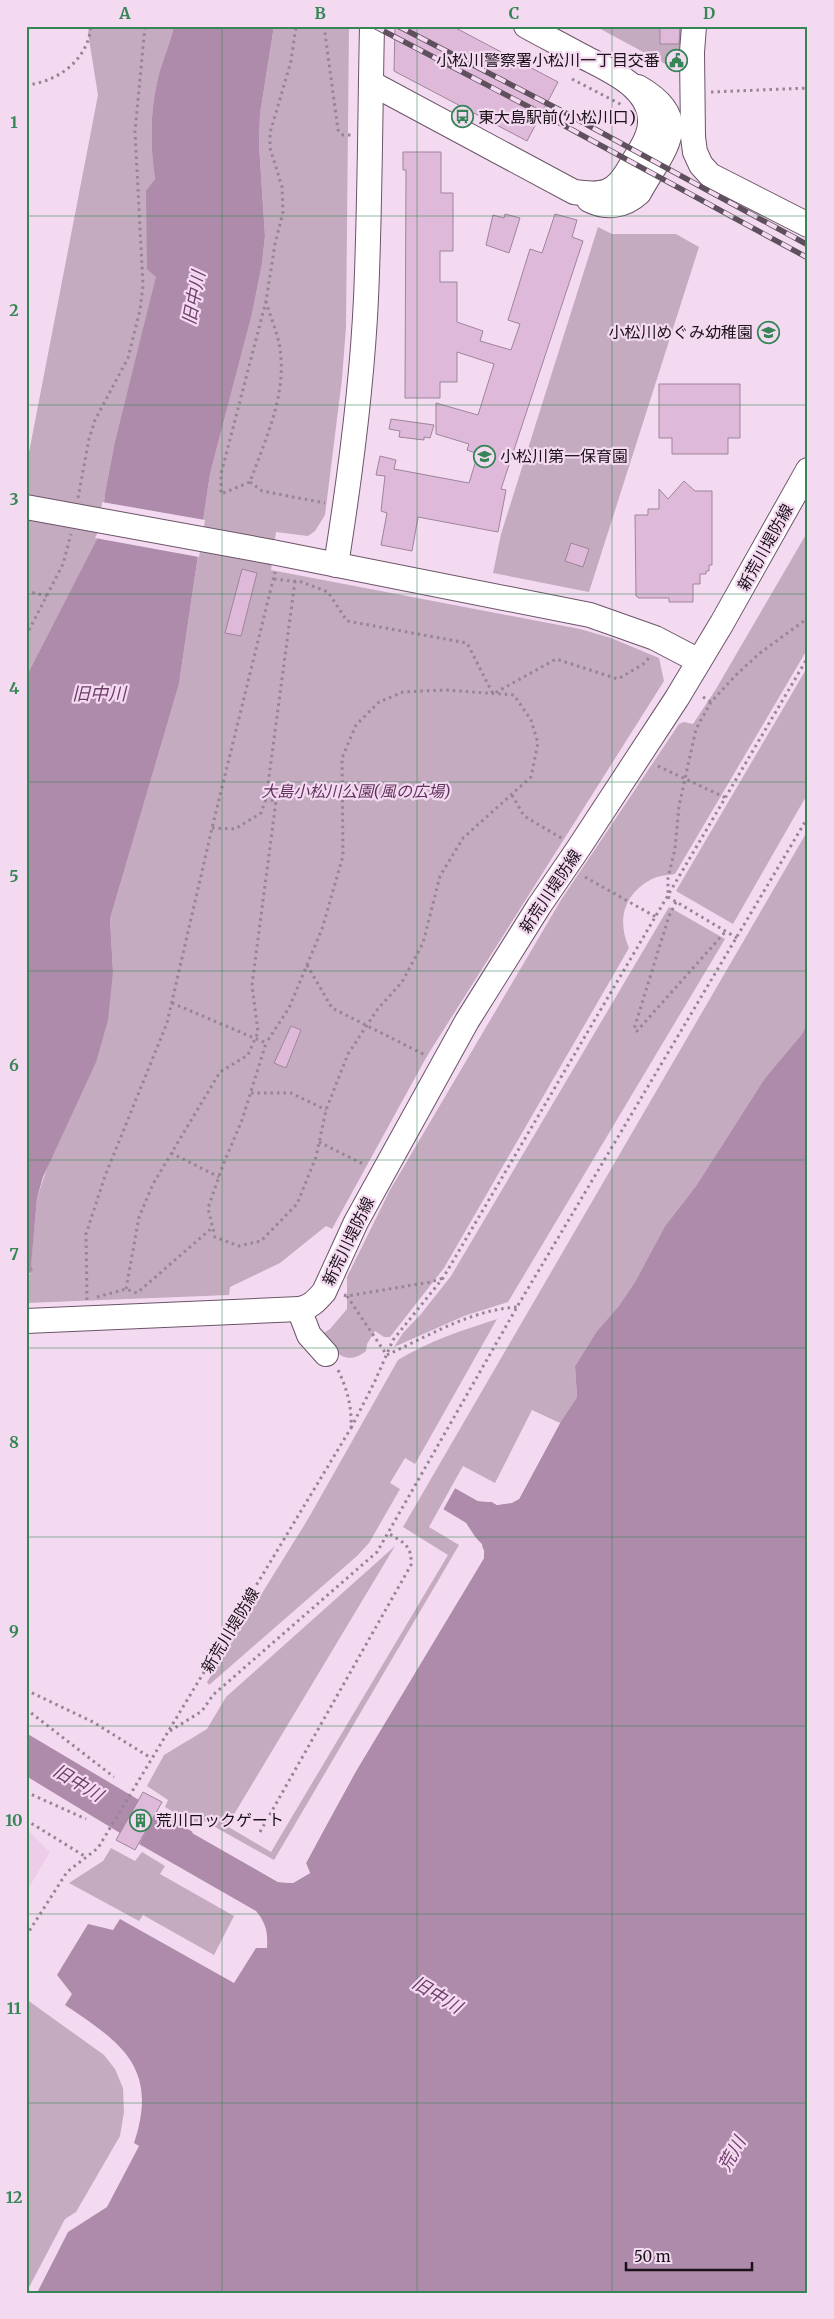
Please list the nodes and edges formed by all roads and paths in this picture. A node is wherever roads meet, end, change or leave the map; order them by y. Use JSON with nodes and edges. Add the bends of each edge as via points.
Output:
{"nodes":[{"id":1,"x":91,"y":26,"type":"edge"},
{"id":2,"x":145,"y":26,"type":"edge"},
{"id":3,"x":296,"y":26,"type":"edge"},
{"id":4,"x":324,"y":26,"type":"edge"},
{"id":5,"x":372,"y":26,"type":"edge"},
{"id":6,"x":526,"y":26,"type":"edge"},
{"id":7,"x":694,"y":26,"type":"edge"},
{"id":8,"x":572,"y":79,"type":"dead end"},
{"id":9,"x":371,"y":83,"type":"junction"},
{"id":10,"x":26,"y":84,"type":"edge"},
{"id":11,"x":808,"y":88,"type":"edge"},
{"id":12,"x":707,"y":92,"type":"dead end"},
{"id":13,"x":546,"y":105,"type":"dead end"},
{"id":14,"x":627,"y":108,"type":"dead end"},
{"id":15,"x":555,"y":110,"type":"dead end"},
{"id":16,"x":370,"y":135,"type":"junction"},
{"id":17,"x":808,"y":225,"type":"edge"},
{"id":18,"x":266,"y":301,"type":"junction"},
{"id":19,"x":808,"y":470,"type":"edge"},
{"id":20,"x":250,"y":482,"type":"junction"},
{"id":21,"x":78,"y":499,"type":"dead end"},
{"id":22,"x":26,"y":507,"type":"edge"},
{"id":23,"x":346,"y":507,"type":"junction"},
{"id":24,"x":72,"y":527,"type":"dead end"},
{"id":25,"x":274,"y":560,"type":"junction"},
{"id":26,"x":336,"y":565,"type":"junction"},
{"id":27,"x":296,"y":575,"type":"dead end"},
{"id":28,"x":274,"y":579,"type":"junction"},
{"id":29,"x":295,"y":582,"type":"junction"},
{"id":30,"x":26,"y":591,"type":"edge"},
{"id":31,"x":47,"y":596,"type":"junction"},
{"id":32,"x":808,"y":618,"type":"edge"},
{"id":33,"x":26,"y":636,"type":"edge"},
{"id":34,"x":654,"y":652,"type":"dead end"},
{"id":35,"x":808,"y":656,"type":"edge"},
{"id":36,"x":699,"y":661,"type":"junction"},
{"id":37,"x":493,"y":694,"type":"junction"},
{"id":38,"x":703,"y":697,"type":"dead end"},
{"id":39,"x":712,"y":702,"type":"junction"},
{"id":40,"x":658,"y":766,"type":"dead end"},
{"id":41,"x":684,"y":779,"type":"junction"},
{"id":42,"x":512,"y":795,"type":"junction"},
{"id":43,"x":726,"y":798,"type":"junction"},
{"id":44,"x":266,"y":799,"type":"junction"},
{"id":45,"x":808,"y":817,"type":"edge"},
{"id":46,"x":212,"y":828,"type":"junction"},
{"id":47,"x":578,"y":849,"type":"junction"},
{"id":48,"x":585,"y":877,"type":"dead end"},
{"id":49,"x":668,"y":897,"type":"junction"},
{"id":50,"x":676,"y":902,"type":"junction"},
{"id":51,"x":656,"y":917,"type":"junction"},
{"id":52,"x":726,"y":931,"type":"junction"},
{"id":53,"x":736,"y":938,"type":"junction"},
{"id":54,"x":307,"y":964,"type":"junction"},
{"id":55,"x":172,"y":1003,"type":"junction"},
{"id":56,"x":367,"y":1024,"type":"junction"},
{"id":57,"x":256,"y":1038,"type":"junction"},
{"id":58,"x":266,"y":1043,"type":"junction"},
{"id":59,"x":442,"y":1066,"type":"junction"},
{"id":60,"x":250,"y":1093,"type":"junction"},
{"id":61,"x":326,"y":1110,"type":"junction"},
{"id":62,"x":319,"y":1142,"type":"junction"},
{"id":63,"x":171,"y":1153,"type":"junction"},
{"id":64,"x":382,"y":1174,"type":"junction"},
{"id":65,"x":219,"y":1177,"type":"junction"},
{"id":66,"x":213,"y":1227,"type":"junction"},
{"id":67,"x":443,"y":1278,"type":"junction"},
{"id":68,"x":126,"y":1289,"type":"junction"},
{"id":69,"x":341,"y":1294,"type":"dead end"},
{"id":70,"x":347,"y":1296,"type":"junction"},
{"id":71,"x":517,"y":1307,"type":"junction"},
{"id":72,"x":299,"y":1310,"type":"junction"},
{"id":73,"x":86,"y":1314,"type":"junction"},
{"id":74,"x":26,"y":1321,"type":"edge"},
{"id":75,"x":326,"y":1354,"type":"joint"},
{"id":76,"x":386,"y":1355,"type":"junction"},
{"id":77,"x":351,"y":1428,"type":"junction"},
{"id":78,"x":388,"y":1533,"type":"junction"},
{"id":79,"x":26,"y":1690,"type":"edge"},
{"id":80,"x":26,"y":1709,"type":"edge"},
{"id":81,"x":170,"y":1731,"type":"junction"},
{"id":82,"x":151,"y":1758,"type":"junction"},
{"id":83,"x":114,"y":1776,"type":"dead end"},
{"id":84,"x":26,"y":1792,"type":"edge"},
{"id":85,"x":86,"y":1819,"type":"dead end"},
{"id":86,"x":26,"y":1820,"type":"edge"},
{"id":87,"x":260,"y":1832,"type":"dead end"},
{"id":88,"x":86,"y":1857,"type":"junction"},
{"id":89,"x":26,"y":1936,"type":"edge"}],
"edges":[{"from":1,"to":10,"type":"path","via":[[90,37],[81,56],[69,67],[57,77],[40,84]]},
{"from":2,"to":21,"type":"path","via":[[135,132],[143,286],[140,310],[128,358],[95,420]]},
{"from":3,"to":18,"type":"path","via":[[291,61],[270,133],[270,148],[282,187],[283,212]]},
{"from":4,"to":16,"type":"path","via":[[338,130],[343,135]]},
{"from":5,"to":9,"type":"street"},
{"from":6,"to":9,"type":"street","via":[[621,77],[647,104],[650,114],[648,134],[616,188],[606,193],[574,192]]},
{"from":7,"to":17,"type":"street","via":[[693,137],[700,165],[710,175]]},
{"from":8,"to":14,"type":"path"},
{"from":9,"to":16,"type":"street"},
{"from":11,"to":12,"type":"path"},
{"from":13,"to":15,"type":"path"},
{"from":16,"to":23,"type":"street","via":[[363,342]]},
{"from":18,"to":20,"type":"path","via":[[280,348],[282,377],[278,403]]},
{"from":18,"to":20,"type":"path","via":[[221,474],[221,494]]},
{"from":19,"to":36,"type":"street","name":"新荒川堤防線"},
{"from":20,"to":23,"type":"path","via":[[262,490]]},
{"from":22,"to":25,"type":"street","bridge":true},
{"from":23,"to":26,"type":"street"},
{"from":24,"to":31,"type":"path","via":[[63,564]]},
{"from":25,"to":26,"type":"street"},
{"from":25,"to":28,"type":"path"},
{"from":26,"to":36,"type":"street","via":[[590,615],[655,638]]},
{"from":27,"to":29,"type":"path"},
{"from":28,"to":29,"type":"path"},
{"from":28,"to":46,"type":"path"},
{"from":29,"to":37,"type":"path","via":[[328,592],[347,621],[467,643]]},
{"from":29,"to":44,"type":"path"},
{"from":30,"to":31,"type":"path"},
{"from":31,"to":33,"type":"path"},
{"from":32,"to":39,"type":"path","via":[[736,674]]},
{"from":34,"to":37,"type":"path","via":[[645,663],[618,679],[556,659]]},
{"from":35,"to":43,"type":"path","name":"新荒川堤防線"},
{"from":36,"to":47,"type":"street","name":"新荒川堤防線"},
{"from":37,"to":42,"type":"path","via":[[514,695],[531,720],[538,743],[531,776]]},
{"from":37,"to":54,"type":"path","via":[[445,690],[403,692],[379,702],[356,726],[342,758],[343,856],[322,929]]},
{"from":38,"to":39,"type":"path"},
{"from":39,"to":41,"type":"path","via":[[696,729]]},
{"from":40,"to":41,"type":"path"},
{"from":41,"to":43,"type":"path"},
{"from":41,"to":49,"type":"path","via":[[668,878]]},
{"from":42,"to":47,"type":"path","via":[[524,816]]},
{"from":42,"to":56,"type":"path","via":[[463,838],[440,876],[423,943],[402,982]]},
{"from":43,"to":49,"type":"path","name":"新荒川堤防線"},
{"from":44,"to":46,"type":"path","via":[[261,813],[235,829]]},
{"from":44,"to":57,"type":"path","via":[[276,801],[252,985]]},
{"from":45,"to":53,"type":"path"},
{"from":46,"to":55,"type":"path"},
{"from":47,"to":59,"type":"street","name":"新荒川堤防線","via":[[466,1021]]},
{"from":48,"to":51,"type":"path"},
{"from":49,"to":50,"type":"path"},
{"from":49,"to":51,"type":"path","name":"新荒川堤防線"},
{"from":50,"to":52,"type":"path"},
{"from":50,"to":52,"type":"path","via":[[634,1029],[637,1031]]},
{"from":51,"to":67,"type":"path","name":"新荒川堤防線"},
{"from":52,"to":53,"type":"path"},
{"from":53,"to":71,"type":"path"},
{"from":54,"to":56,"type":"path","via":[[332,1008]]},
{"from":54,"to":58,"type":"path","via":[[289,1008]]},
{"from":55,"to":57,"type":"path"},
{"from":55,"to":73,"type":"path","via":[[168,1023],[105,1176],[86,1234]]},
{"from":56,"to":59,"type":"path"},
{"from":56,"to":61,"type":"path","via":[[348,1054]]},
{"from":57,"to":58,"type":"path"},
{"from":57,"to":63,"type":"path","via":[[248,1055],[220,1072]]},
{"from":58,"to":60,"type":"path"},
{"from":59,"to":64,"type":"street","name":"新荒川堤防線"},
{"from":60,"to":61,"type":"path","via":[[291,1094]]},
{"from":60,"to":65,"type":"path"},
{"from":61,"to":62,"type":"path"},
{"from":62,"to":64,"type":"path"},
{"from":62,"to":66,"type":"path","via":[[297,1204],[260,1240],[239,1246],[215,1237]]},
{"from":63,"to":65,"type":"path"},
{"from":63,"to":68,"type":"path","via":[[139,1216]]},
{"from":64,"to":72,"type":"street","name":"新荒川堤防線","via":[[324,1292],[311,1306]]},
{"from":65,"to":66,"type":"path","via":[[208,1208]]},
{"from":66,"to":68,"type":"path","via":[[137,1293]]},
{"from":67,"to":70,"type":"path"},
{"from":67,"to":76,"type":"path","name":"新荒川堤防線","via":[[393,1340]]},
{"from":68,"to":73,"type":"path"},
{"from":69,"to":70,"type":"path"},
{"from":70,"to":76,"type":"path"},
{"from":71,"to":76,"type":"path","via":[[480,1314]]},
{"from":71,"to":78,"type":"path"},
{"from":72,"to":73,"type":"street"},
{"from":72,"to":75,"type":"street","via":[[309,1335]]},
{"from":73,"to":74,"type":"street"},
{"from":75,"to":77,"type":"path","via":[[338,1368],[349,1396]]},
{"from":76,"to":77,"type":"path","name":"新荒川堤防線"},
{"from":77,"to":81,"type":"path","name":"新荒川堤防線"},
{"from":78,"to":81,"type":"path","via":[[377,1552],[213,1695],[202,1711]]},
{"from":78,"to":87,"type":"path","via":[[406,1544],[412,1553],[410,1565]]},
{"from":79,"to":82,"type":"path","via":[[92,1722]]},
{"from":80,"to":83,"type":"path"},
{"from":81,"to":82,"type":"path","name":"新荒川堤防線"},
{"from":82,"to":88,"type":"path","name":"新荒川堤防線","via":[[98,1848]]},
{"from":84,"to":85,"type":"path"},
{"from":86,"to":88,"type":"path"},
{"from":88,"to":89,"type":"path","name":"新荒川堤防線","via":[[67,1872]]}]}
